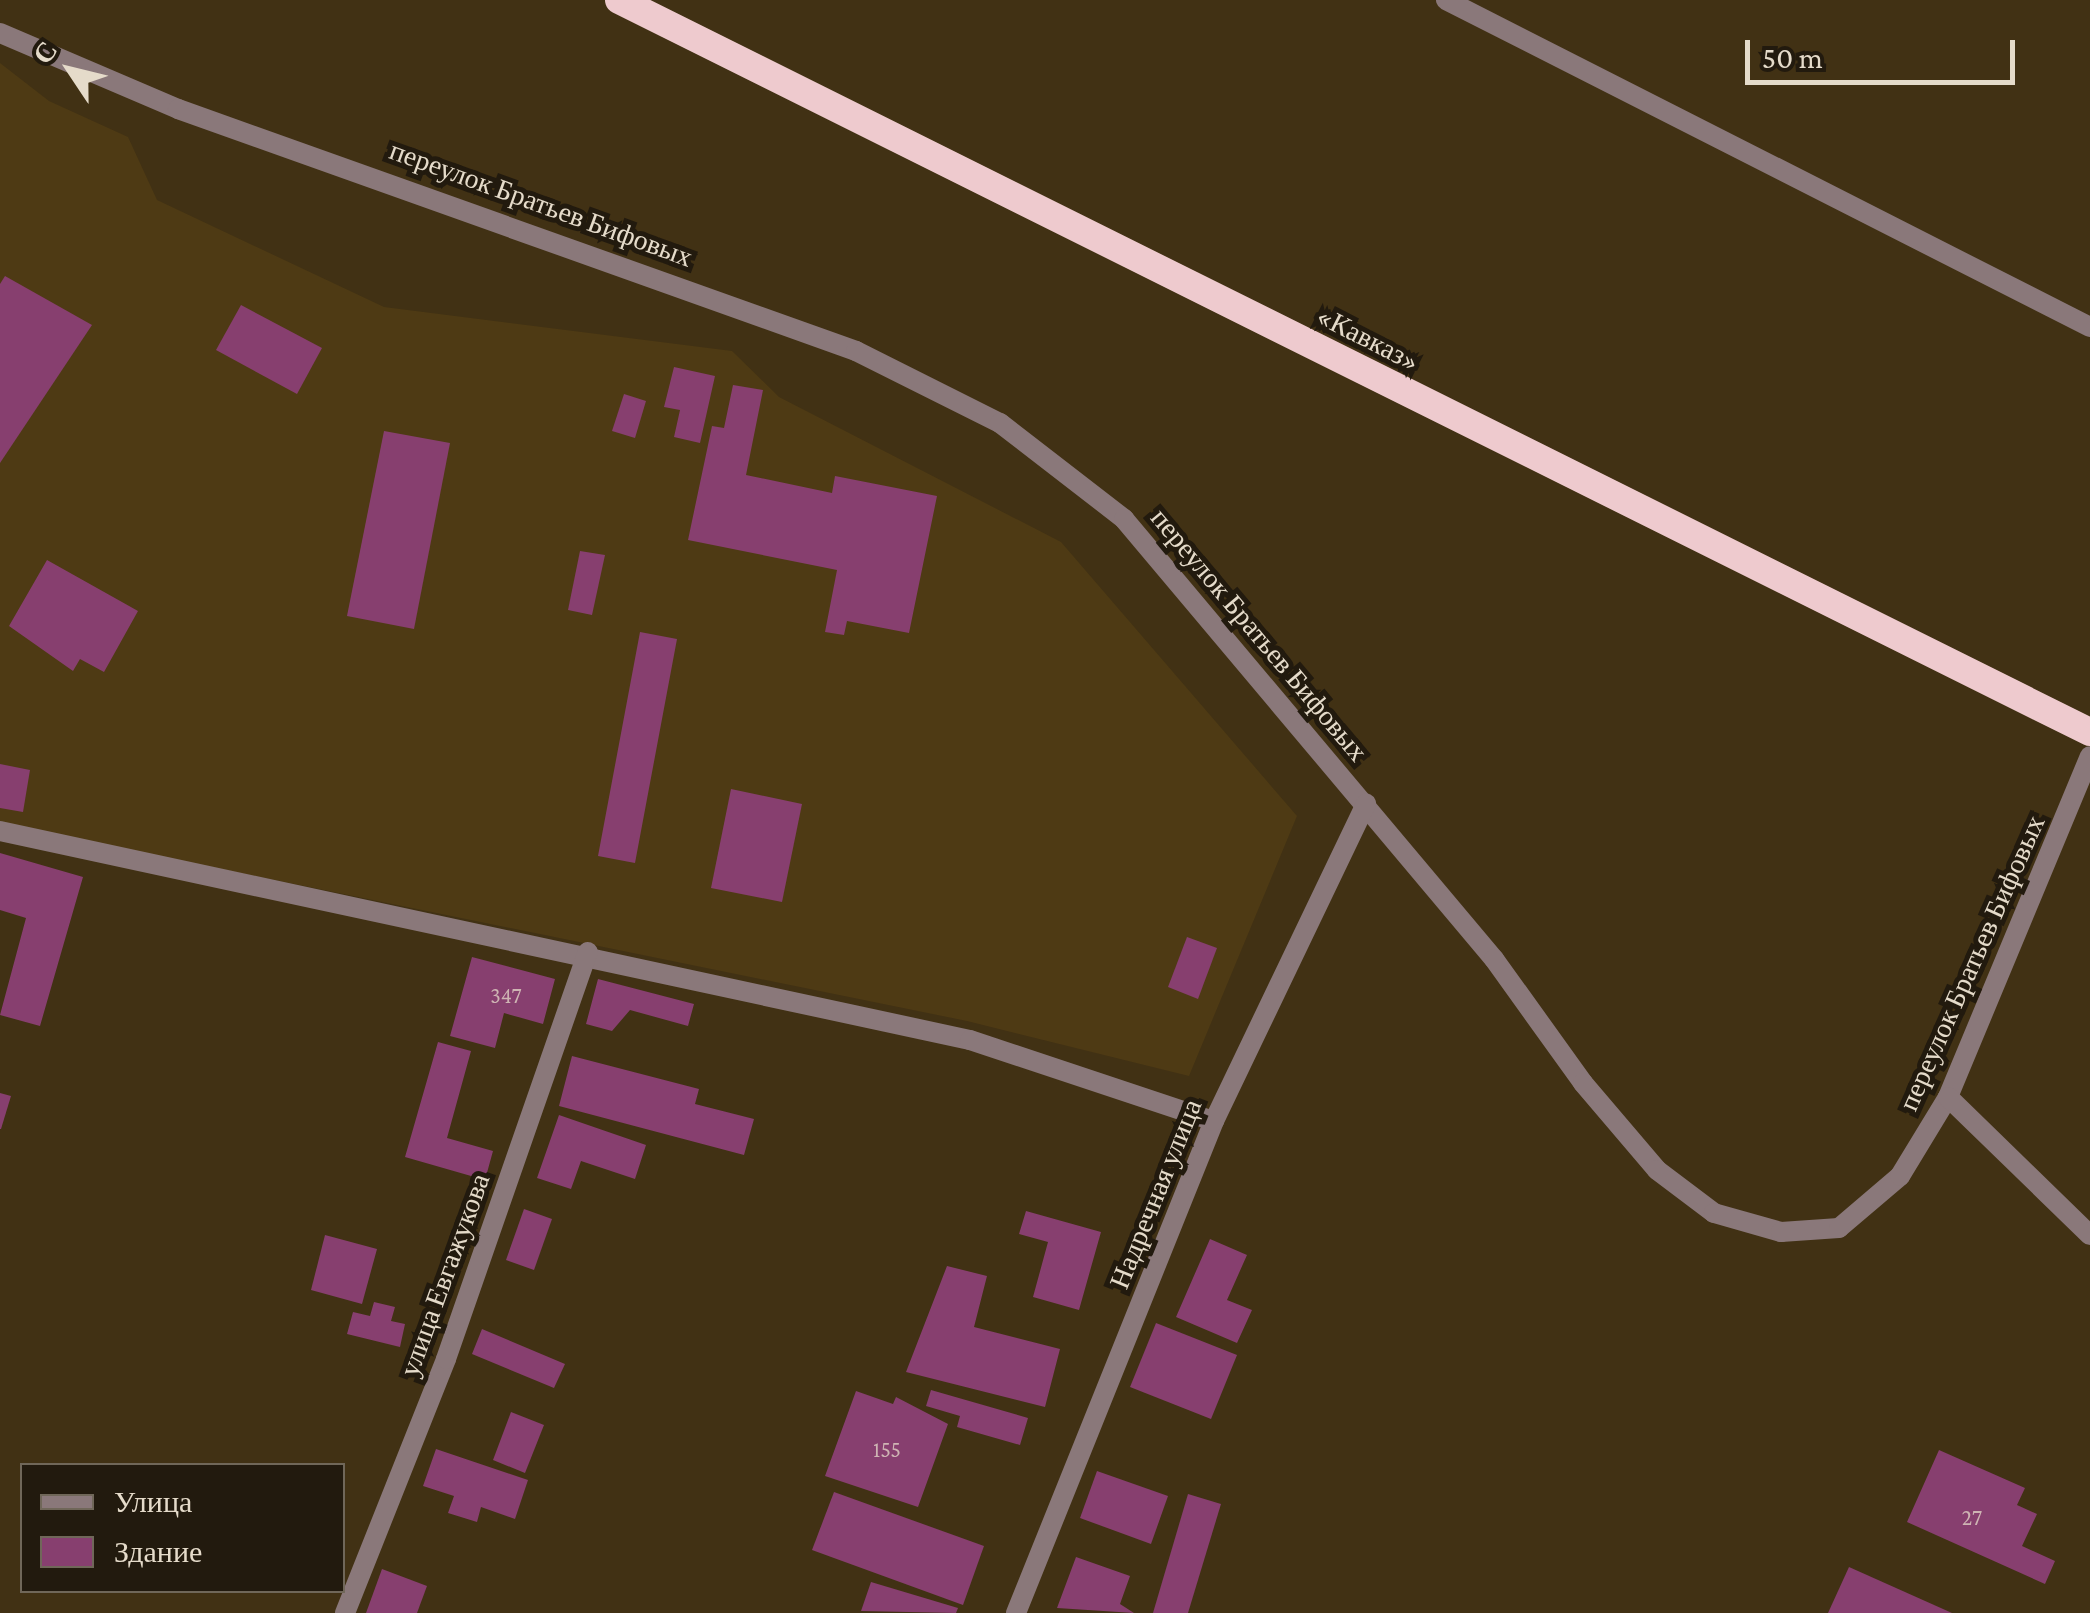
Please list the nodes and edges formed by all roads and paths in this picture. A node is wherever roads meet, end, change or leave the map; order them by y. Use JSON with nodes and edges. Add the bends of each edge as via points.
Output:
{"nodes":[{"id":1,"x":619,"y":0,"type":"edge"},
{"id":2,"x":1446,"y":0,"type":"edge"},
{"id":3,"x":0,"y":33,"type":"edge"},
{"id":4,"x":2090,"y":328,"type":"edge"},
{"id":5,"x":2090,"y":732,"type":"edge"},
{"id":6,"x":2090,"y":756,"type":"edge"},
{"id":7,"x":1366,"y":804,"type":"junction"},
{"id":8,"x":0,"y":831,"type":"edge"},
{"id":9,"x":588,"y":952,"type":"junction"},
{"id":10,"x":1948,"y":1097,"type":"junction"},
{"id":11,"x":1214,"y":1121,"type":"junction"},
{"id":12,"x":2090,"y":1235,"type":"edge"},
{"id":13,"x":345,"y":1613,"type":"edge"},
{"id":14,"x":1016,"y":1613,"type":"edge"}],
"edges":[{"from":1,"to":5,"type":"highway","name":"«Кавказ»"},
{"from":2,"to":4,"type":"street"},
{"from":3,"to":7,"type":"street","name":"переулок Братьев Бифовых","via":[[178,110],[856,351],[1000,422],[1124,519]]},
{"from":6,"to":10,"type":"street","name":"переулок Братьев Бифовых"},
{"from":7,"to":10,"type":"street","name":"переулок Братьев Бифовых","via":[[1657,1170],[1714,1212],[1780,1232],[1839,1228],[1900,1176]]},
{"from":7,"to":11,"type":"street","name":"Надречная улица"},
{"from":8,"to":9,"type":"street"},
{"from":9,"to":11,"type":"street","via":[[970,1040]]},
{"from":9,"to":13,"type":"street","name":"улица Евгажукова"},
{"from":10,"to":12,"type":"street"},
{"from":11,"to":14,"type":"street","name":"Надречная улица"}]}
